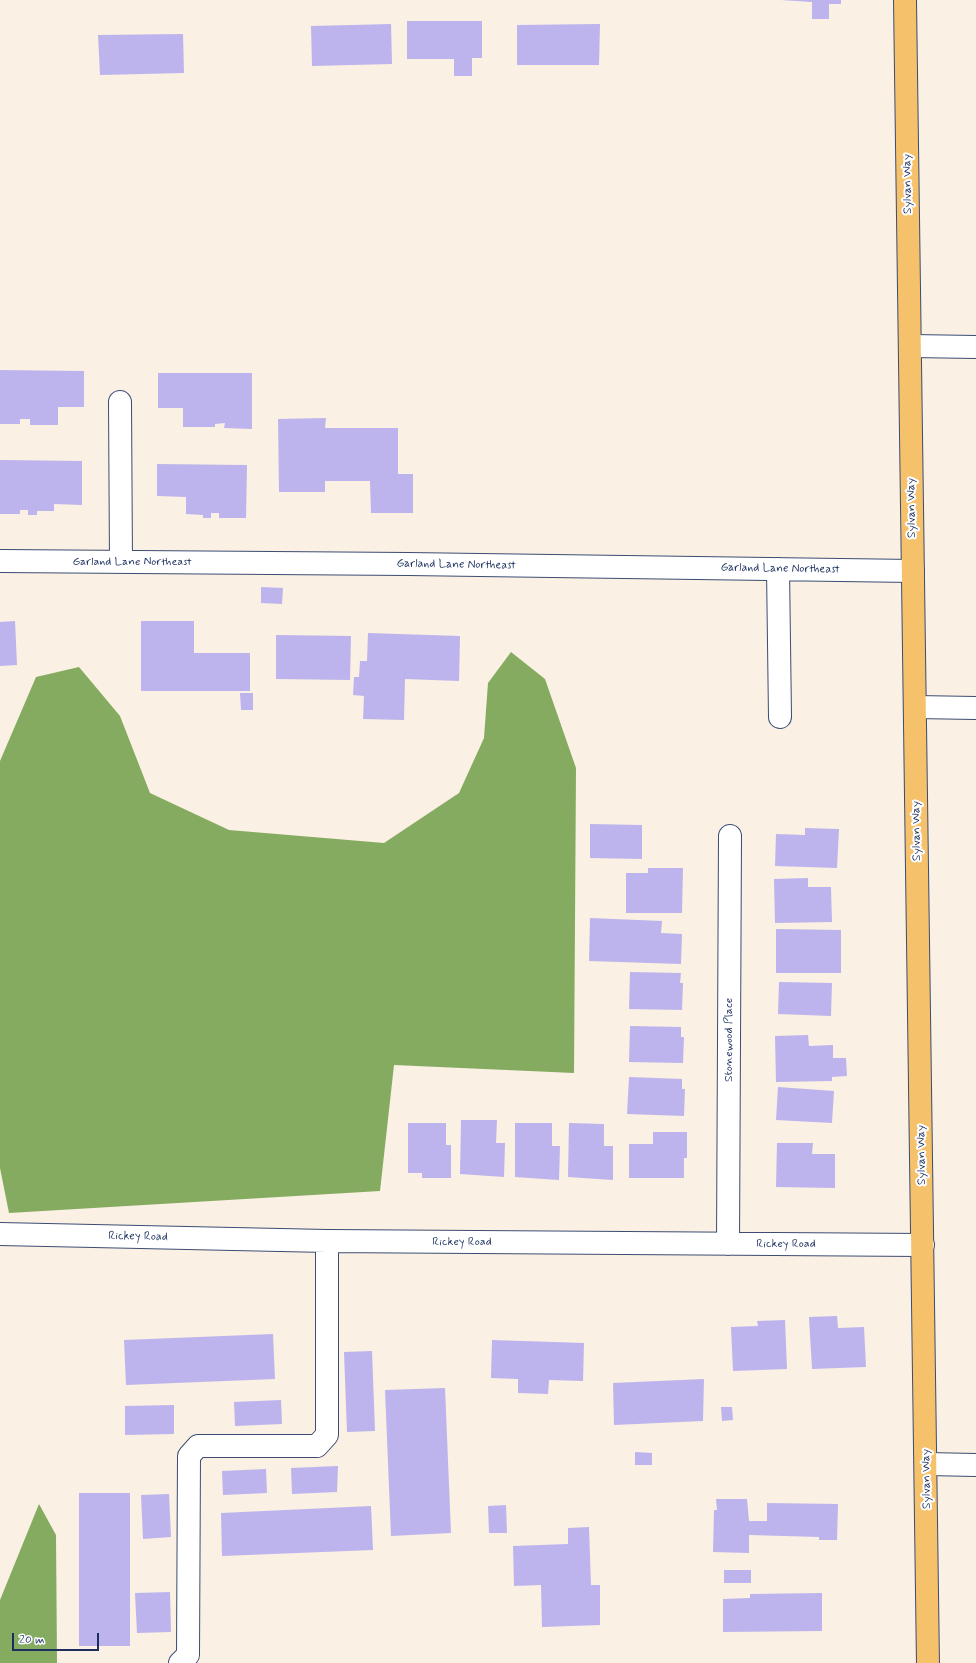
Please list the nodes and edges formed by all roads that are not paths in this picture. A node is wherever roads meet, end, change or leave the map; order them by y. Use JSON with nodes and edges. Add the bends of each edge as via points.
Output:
{"nodes":[{"id":1,"x":905,"y":0,"type":"edge"},
{"id":2,"x":911,"y":346,"type":"junction"},
{"id":3,"x":976,"y":347,"type":"edge"},
{"id":4,"x":120,"y":402,"type":"dead end"},
{"id":5,"x":0,"y":561,"type":"edge"},
{"id":6,"x":121,"y":562,"type":"junction"},
{"id":7,"x":778,"y":569,"type":"junction"},
{"id":8,"x":913,"y":572,"type":"junction"},
{"id":9,"x":915,"y":707,"type":"junction"},
{"id":10,"x":976,"y":708,"type":"edge"},
{"id":11,"x":780,"y":717,"type":"dead end"},
{"id":12,"x":730,"y":836,"type":"dead end"},
{"id":13,"x":0,"y":1234,"type":"edge"},
{"id":14,"x":327,"y":1241,"type":"junction"},
{"id":15,"x":728,"y":1244,"type":"junction"},
{"id":16,"x":923,"y":1245,"type":"junction"},
{"id":17,"x":927,"y":1464,"type":"junction"},
{"id":18,"x":976,"y":1465,"type":"edge"},
{"id":19,"x":180,"y":1663,"type":"edge"},
{"id":20,"x":928,"y":1663,"type":"edge"}],
"edges":[{"from":1,"to":2,"type":"main road","name":"Sylvan Way"},
{"from":2,"to":3,"type":"street"},
{"from":2,"to":8,"type":"main road","name":"Sylvan Way"},
{"from":4,"to":6,"type":"street"},
{"from":5,"to":6,"type":"street","name":"Garland Lane Northeast"},
{"from":6,"to":7,"type":"street","name":"Garland Lane Northeast"},
{"from":7,"to":8,"type":"street","name":"Garland Lane Northeast"},
{"from":7,"to":11,"type":"street"},
{"from":8,"to":9,"type":"main road","name":"Sylvan Way"},
{"from":9,"to":10,"type":"street"},
{"from":9,"to":16,"type":"main road","name":"Sylvan Way"},
{"from":12,"to":15,"type":"street","name":"Stonewood Place"},
{"from":13,"to":14,"type":"street","name":"Rickey Road"},
{"from":14,"to":15,"type":"street","name":"Rickey Road"},
{"from":14,"to":19,"type":"street","via":[[327,1435],[317,1446],[198,1446],[189,1456],[188,1656]]},
{"from":15,"to":16,"type":"street","name":"Rickey Road"},
{"from":16,"to":17,"type":"main road","name":"Sylvan Way"},
{"from":17,"to":18,"type":"street"},
{"from":17,"to":20,"type":"main road","name":"Sylvan Way"}]}
